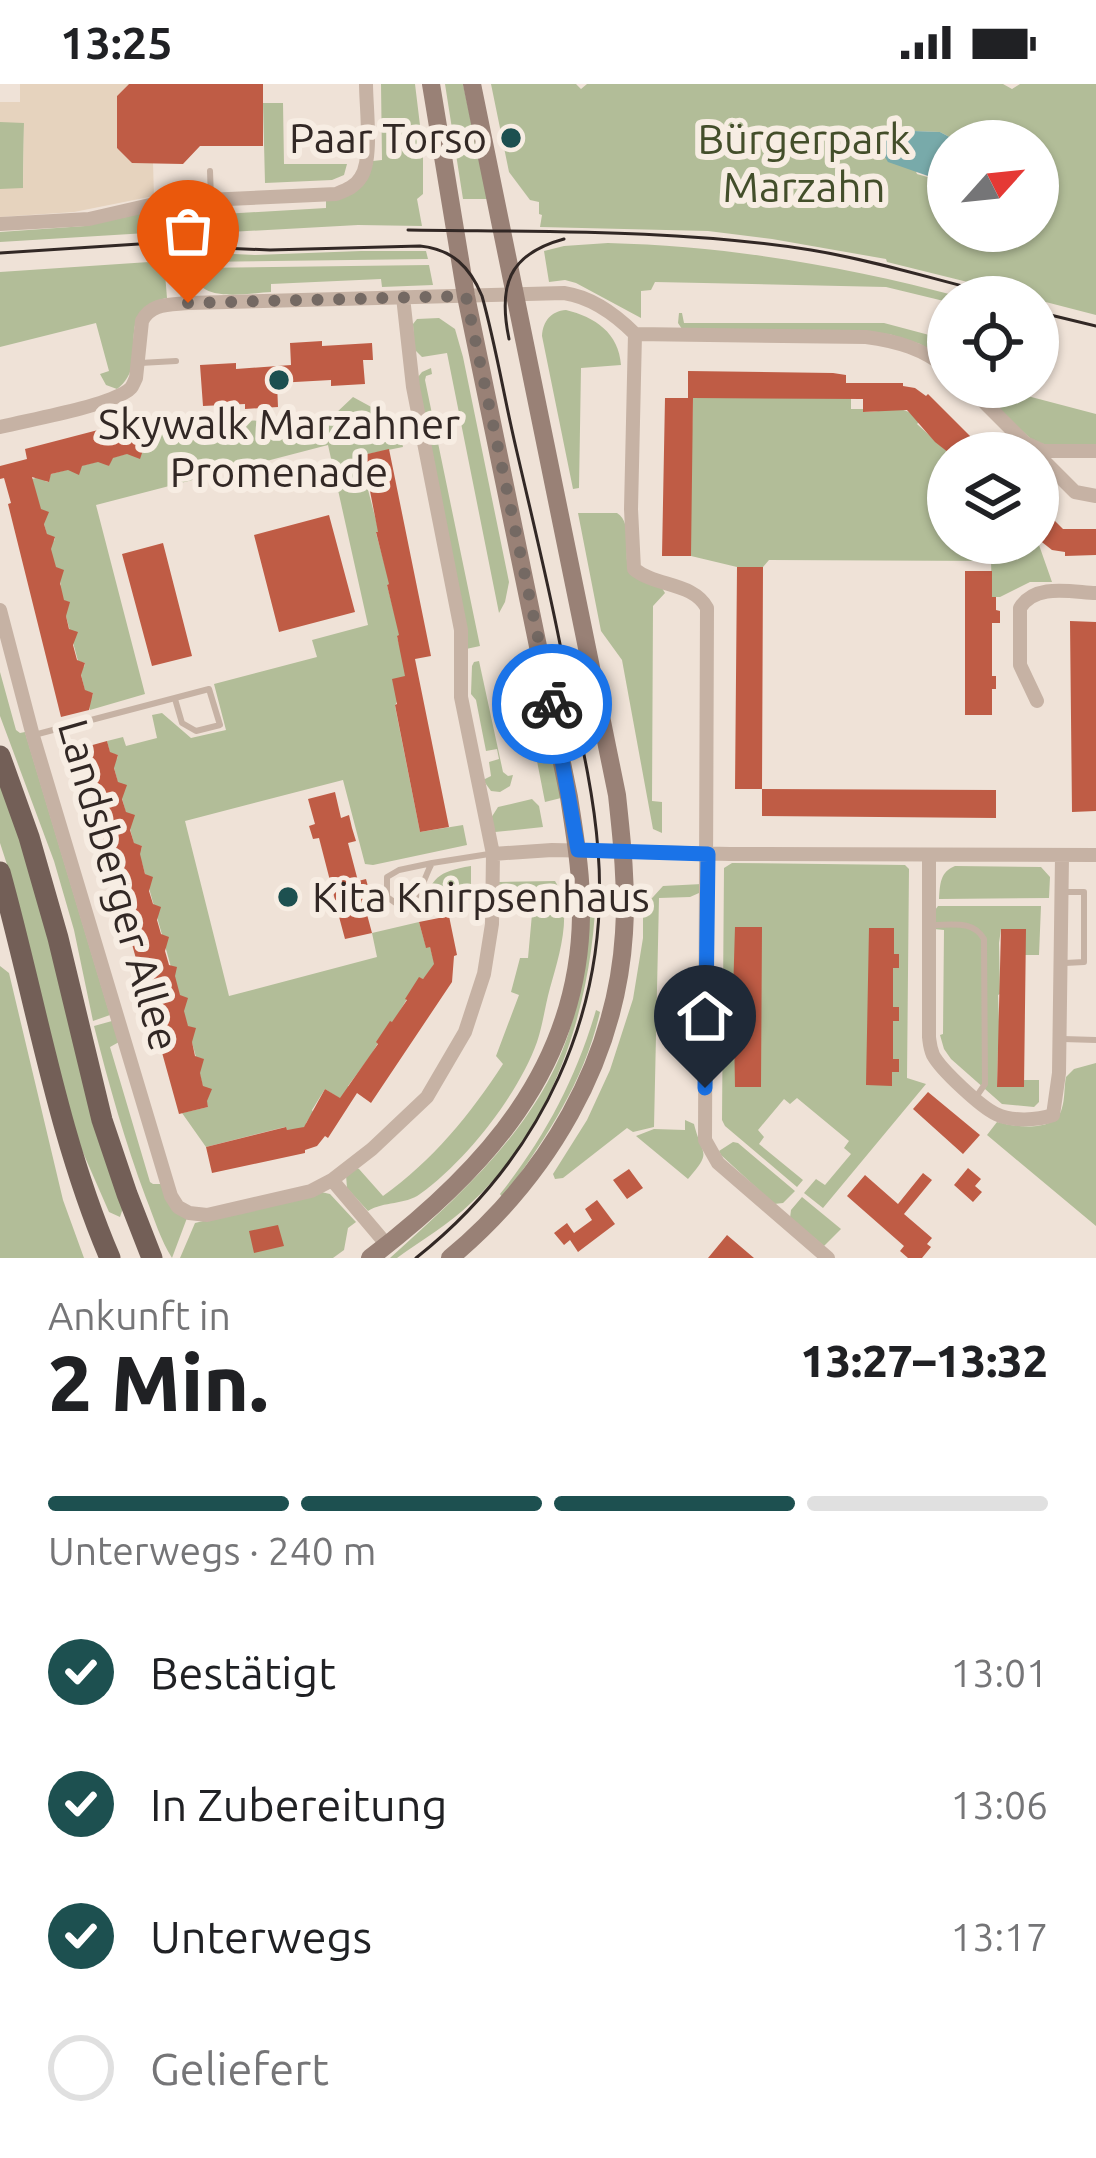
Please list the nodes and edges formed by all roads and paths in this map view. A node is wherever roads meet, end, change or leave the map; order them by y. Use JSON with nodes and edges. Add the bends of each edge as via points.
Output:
{"nodes":[{"id":1,"x":366,"y":84,"type":"edge"},
{"id":2,"x":431,"y":84,"type":"edge"},
{"id":3,"x":472,"y":84,"type":"edge"},
{"id":4,"x":210,"y":171,"type":"dead end"},
{"id":5,"x":211,"y":200,"type":"junction"},
{"id":6,"x":181,"y":201,"type":"junction"},
{"id":7,"x":0,"y":224,"type":"edge"},
{"id":8,"x":516,"y":295,"type":"junction"},
{"id":9,"x":466,"y":296,"type":"junction"},
{"id":10,"x":404,"y":297,"type":"junction"},
{"id":11,"x":188,"y":303,"type":"junction"},
{"id":12,"x":635,"y":334,"type":"junction"},
{"id":13,"x":927,"y":355,"type":"edge"},
{"id":14,"x":176,"y":361,"type":"dead end"},
{"id":15,"x":140,"y":364,"type":"junction"},
{"id":16,"x":990,"y":408,"type":"edge"},
{"id":17,"x":0,"y":427,"type":"edge"},
{"id":18,"x":1015,"y":432,"type":"edge"},
{"id":19,"x":1096,"y":451,"type":"edge"},
{"id":20,"x":1059,"y":452,"type":"edge"},
{"id":21,"x":1059,"y":476,"type":"edge"},
{"id":22,"x":1096,"y":496,"type":"edge"},
{"id":23,"x":1096,"y":593,"type":"edge"},
{"id":24,"x":0,"y":610,"type":"edge"},
{"id":25,"x":176,"y":698,"type":"junction"},
{"id":26,"x":1037,"y":701,"type":"dead end"},
{"id":27,"x":34,"y":736,"type":"junction"},
{"id":28,"x":0,"y":755,"type":"edge"},
{"id":29,"x":578,"y":850,"type":"junction"},
{"id":30,"x":623,"y":852,"type":"junction"},
{"id":31,"x":493,"y":854,"type":"junction"},
{"id":32,"x":708,"y":854,"type":"junction"},
{"id":33,"x":929,"y":855,"type":"junction"},
{"id":34,"x":1096,"y":855,"type":"edge"},
{"id":35,"x":1062,"y":857,"type":"junction"},
{"id":36,"x":432,"y":863,"type":"junction"},
{"id":37,"x":0,"y":872,"type":"edge"},
{"id":38,"x":1062,"y":892,"type":"junction"},
{"id":39,"x":929,"y":925,"type":"junction"},
{"id":40,"x":11,"y":949,"type":"edge"},
{"id":41,"x":1061,"y":963,"type":"junction"},
{"id":42,"x":1060,"y":1039,"type":"junction"},
{"id":43,"x":1096,"y":1040,"type":"edge"},
{"id":44,"x":976,"y":1097,"type":"junction"},
{"id":45,"x":332,"y":1180,"type":"junction"},
{"id":46,"x":142,"y":1235,"type":"junction"},
{"id":47,"x":387,"y":1245,"type":"junction"},
{"id":48,"x":109,"y":1254,"type":"edge"},
{"id":49,"x":152,"y":1258,"type":"edge"},
{"id":50,"x":370,"y":1258,"type":"edge"},
{"id":51,"x":450,"y":1258,"type":"edge"},
{"id":52,"x":829,"y":1258,"type":"edge"}],
"edges":[{"from":1,"to":5,"type":"street","via":[[365,170],[355,184],[336,194]]},
{"from":2,"to":9,"type":"main road"},
{"from":3,"to":8,"type":"main road"},
{"from":4,"to":5,"type":"lane"},
{"from":5,"to":6,"type":"street"},
{"from":6,"to":7,"type":"street","via":[[89,219]]},
{"from":6,"to":11,"type":"street"},
{"from":8,"to":9,"type":"street"},
{"from":8,"to":12,"type":"street","via":[[580,296]]},
{"from":8,"to":30,"type":"main road"},
{"from":9,"to":10,"type":"street"},
{"from":9,"to":29,"type":"main road"},
{"from":10,"to":11,"type":"street"},
{"from":10,"to":31,"type":"street","via":[[413,387],[461,630],[461,697]]},
{"from":11,"to":15,"type":"street","via":[[145,314]]},
{"from":12,"to":13,"type":"street","via":[[866,337]]},
{"from":12,"to":32,"type":"street","via":[[631,554],[644,578],[698,595],[707,608]]},
{"from":14,"to":15,"type":"lane"},
{"from":15,"to":17,"type":"street","via":[[125,392]]},
{"from":16,"to":18,"type":"street"},
{"from":19,"to":20,"type":"street"},
{"from":21,"to":22,"type":"street","via":[[1075,492]]},
{"from":23,"to":26,"type":"street","via":[[1038,592],[1024,600],[1020,664]]},
{"from":24,"to":27,"type":"street","name":"Landsberger Allee"},
{"from":25,"to":25,"type":"lane","via":[[209,689],[220,724],[196,731],[182,723]]},
{"from":25,"to":27,"type":"lane"},
{"from":27,"to":45,"type":"street","name":"Landsberger Allee","via":[[178,1207],[207,1215]]},
{"from":28,"to":46,"type":"main road","name":"Landsberger Allee"},
{"from":29,"to":30,"type":"street"},
{"from":29,"to":31,"type":"street"},
{"from":29,"to":47,"type":"main road","via":[[579,951],[551,1054],[490,1150]]},
{"from":30,"to":32,"type":"street"},
{"from":30,"to":51,"type":"main road","via":[[620,965],[591,1071],[536,1169]]},
{"from":31,"to":36,"type":"lane"},
{"from":31,"to":45,"type":"street","via":[[490,950],[465,1032],[427,1096]]},
{"from":32,"to":33,"type":"street"},
{"from":32,"to":52,"type":"street","via":[[705,1140],[718,1163]]},
{"from":33,"to":35,"type":"street"},
{"from":33,"to":39,"type":"street"},
{"from":34,"to":35,"type":"street"},
{"from":35,"to":38,"type":"street"},
{"from":36,"to":36,"type":"lane","via":[[416,899],[400,906],[387,897],[387,877]]},
{"from":37,"to":40,"type":"main road"},
{"from":38,"to":41,"type":"street"},
{"from":38,"to":41,"type":"lane","via":[[1084,892],[1084,962]]},
{"from":39,"to":44,"type":"street","via":[[931,1051]]},
{"from":39,"to":44,"type":"lane","via":[[971,926],[983,939],[985,1084]]},
{"from":40,"to":48,"type":"main road"},
{"from":41,"to":42,"type":"street"},
{"from":42,"to":43,"type":"lane"},
{"from":42,"to":44,"type":"street","via":[[1053,1115],[1000,1116]]},
{"from":45,"to":47,"type":"street"},
{"from":46,"to":48,"type":"main road"},
{"from":46,"to":49,"type":"main road","name":"Landsberger Allee"},
{"from":47,"to":50,"type":"main road"}]}
